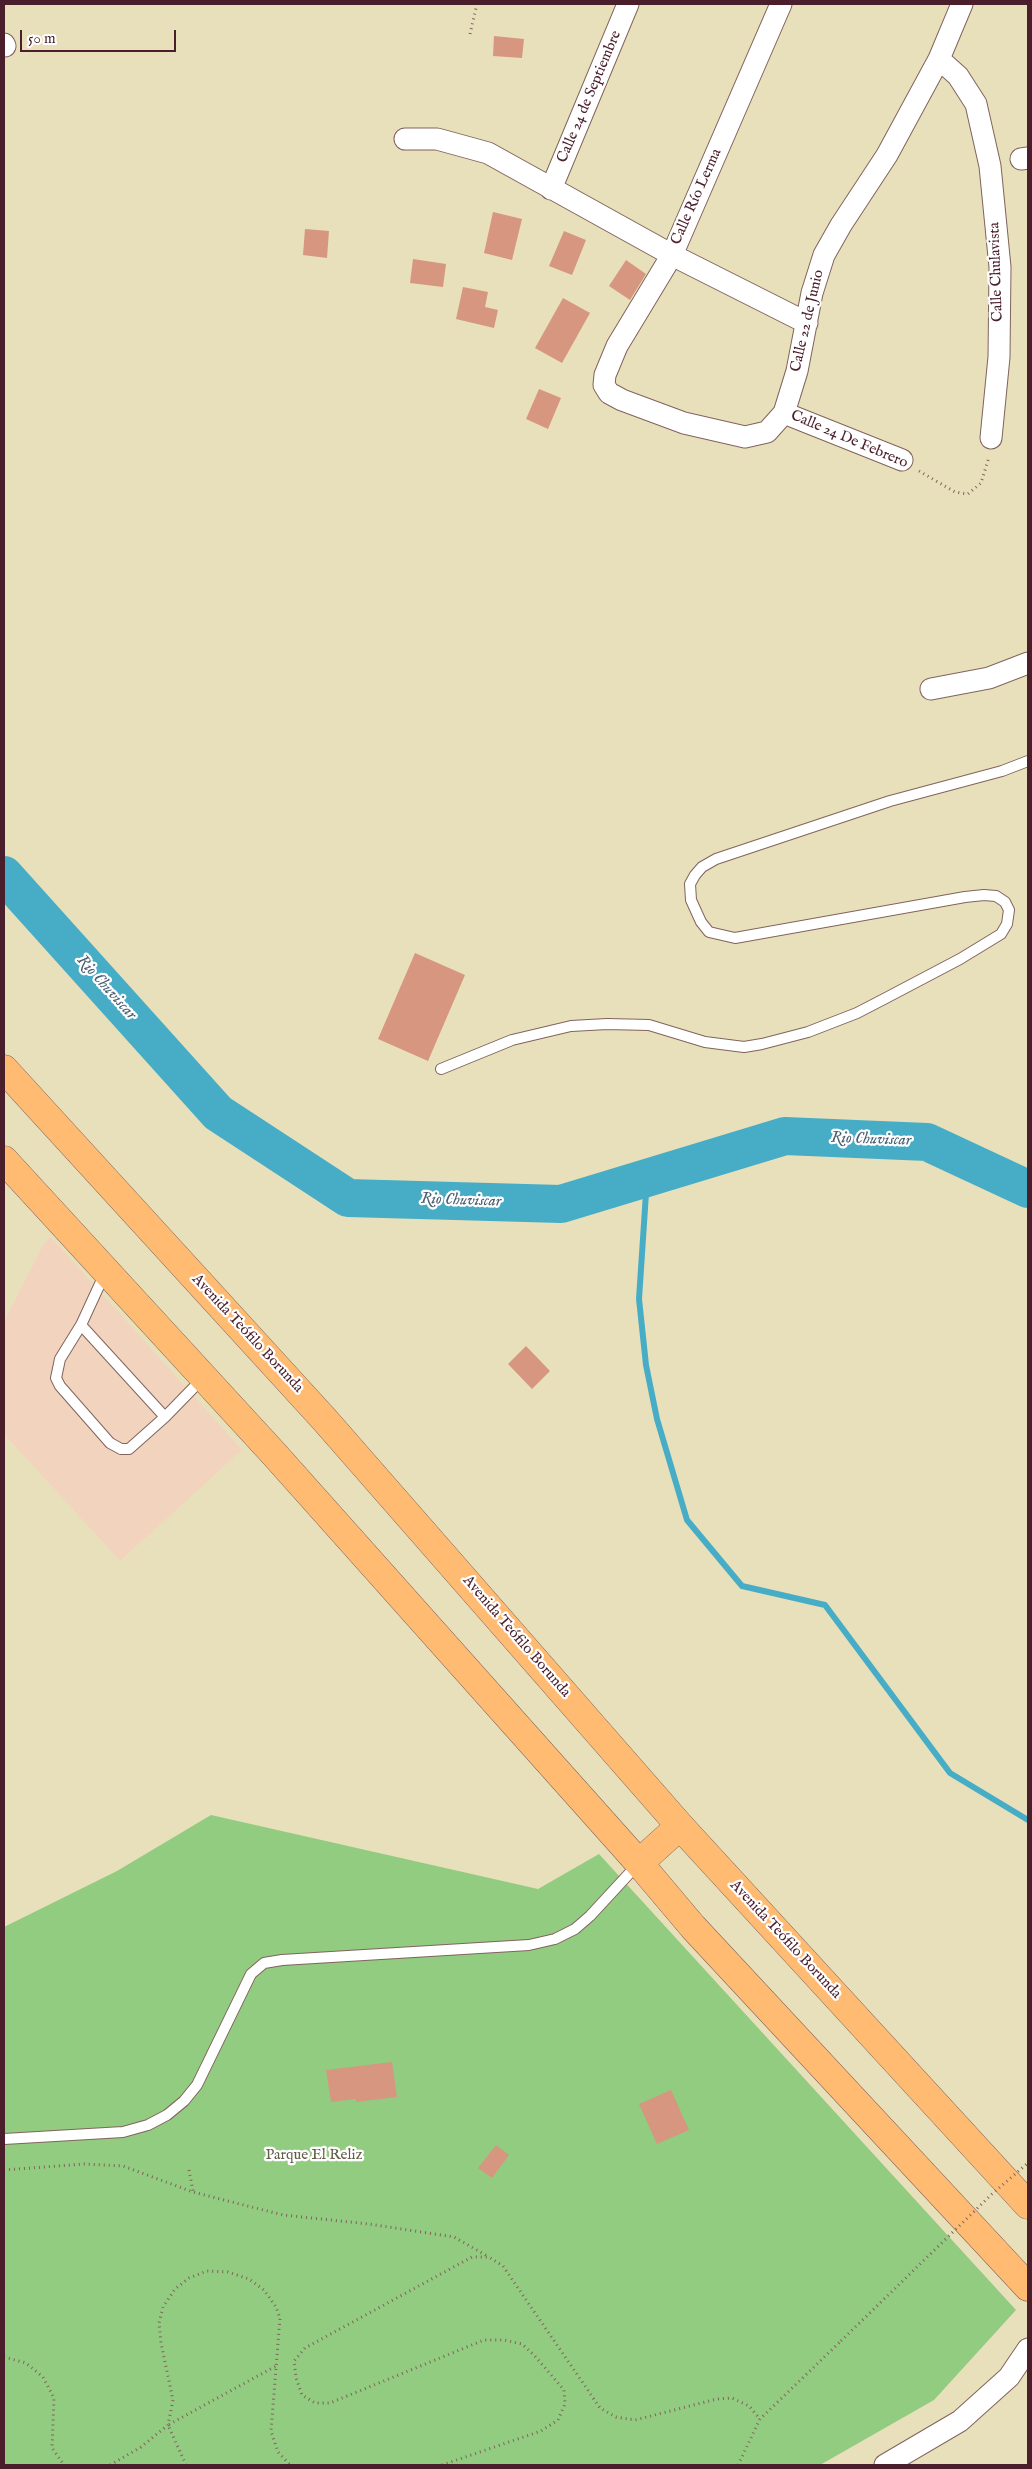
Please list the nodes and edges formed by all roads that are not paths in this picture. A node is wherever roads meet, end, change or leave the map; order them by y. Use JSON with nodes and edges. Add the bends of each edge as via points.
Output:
{"nodes":[{"id":1,"x":628,"y":4,"type":"edge"},
{"id":2,"x":781,"y":4,"type":"edge"},
{"id":3,"x":962,"y":4,"type":"edge"},
{"id":4,"x":938,"y":59,"type":"junction"},
{"id":5,"x":405,"y":139,"type":"dead end"},
{"id":6,"x":551,"y":189,"type":"junction"},
{"id":7,"x":672,"y":255,"type":"junction"},
{"id":8,"x":807,"y":323,"type":"junction"},
{"id":9,"x":604,"y":385,"type":"joint"},
{"id":10,"x":784,"y":413,"type":"junction"},
{"id":11,"x":991,"y":438,"type":"road end"},
{"id":12,"x":902,"y":460,"type":"road end"},
{"id":13,"x":1028,"y":663,"type":"edge"},
{"id":14,"x":931,"y":689,"type":"dead end"},
{"id":15,"x":1028,"y":761,"type":"edge"},
{"id":16,"x":441,"y":1069,"type":"dead end"},
{"id":17,"x":4,"y":1070,"type":"edge"},
{"id":18,"x":4,"y":1160,"type":"edge"},
{"id":19,"x":105,"y":1273,"type":"junction"},
{"id":20,"x":81,"y":1325,"type":"junction"},
{"id":21,"x":204,"y":1376,"type":"junction"},
{"id":22,"x":165,"y":1417,"type":"junction"},
{"id":23,"x":680,"y":1826,"type":"junction"},
{"id":24,"x":639,"y":1863,"type":"junction"},
{"id":25,"x":4,"y":2140,"type":"edge"},
{"id":26,"x":1028,"y":2204,"type":"edge"},
{"id":27,"x":1028,"y":2286,"type":"edge"},
{"id":28,"x":1028,"y":2349,"type":"edge"},
{"id":29,"x":885,"y":2465,"type":"edge"}],
"edges":[{"from":1,"to":6,"type":"street","name":"Calle 24 de Septiembre"},
{"from":2,"to":7,"type":"street","name":"Calle Río Lerma"},
{"from":3,"to":4,"type":"street","name":"Calle 22 de Junio"},
{"from":4,"to":8,"type":"street","name":"Calle 22 de Junio","via":[[887,155],[824,256],[812,293]]},
{"from":4,"to":11,"type":"street","name":"Calle Chulavista","via":[[969,89],[976,104],[990,166],[1000,267],[1000,357]]},
{"from":5,"to":6,"type":"street","via":[[437,139],[488,153]]},
{"from":6,"to":7,"type":"street"},
{"from":7,"to":8,"type":"street"},
{"from":7,"to":9,"type":"street","name":"Calle Río Lerma","via":[[618,346],[604,375]]},
{"from":8,"to":10,"type":"street","name":"Calle 22 de Junio","via":[[798,371]]},
{"from":9,"to":10,"type":"street","name":"Calle 22 de Junio","via":[[622,400],[684,423],[745,437],[767,432]]},
{"from":10,"to":12,"type":"street","name":"Calle 24 De Febrero"},
{"from":13,"to":14,"type":"street","via":[[989,678]]},
{"from":15,"to":16,"type":"lane","via":[[890,801],[716,859],[695,875],[690,884],[691,900],[701,922],[709,932],[735,938],[966,897],[990,896],[1006,902],[1009,910],[1007,924],[1001,934],[884,1000],[808,1032],[744,1047],[705,1042],[649,1025],[571,1026],[512,1040]]},
{"from":17,"to":23,"type":"main road","name":"Avenida Teófilo Borunda","via":[[324,1419]]},
{"from":18,"to":19,"type":"main road"},
{"from":19,"to":20,"type":"lane"},
{"from":19,"to":21,"type":"main road"},
{"from":20,"to":22,"type":"lane"},
{"from":20,"to":22,"type":"lane","via":[[60,1359],[56,1378],[110,1443],[129,1449]]},
{"from":21,"to":22,"type":"lane"},
{"from":21,"to":24,"type":"main road"},
{"from":23,"to":24,"type":"main road"},
{"from":23,"to":26,"type":"main road","name":"Avenida Teófilo Borunda"},
{"from":24,"to":25,"type":"lane","via":[[590,1916],[575,1929],[555,1939],[529,1945],[264,1963],[252,1974],[198,2085],[167,2115],[124,2132]]},
{"from":24,"to":27,"type":"main road","via":[[693,1927]]},
{"from":28,"to":29,"type":"street","via":[[1009,2377],[966,2416]]}]}
